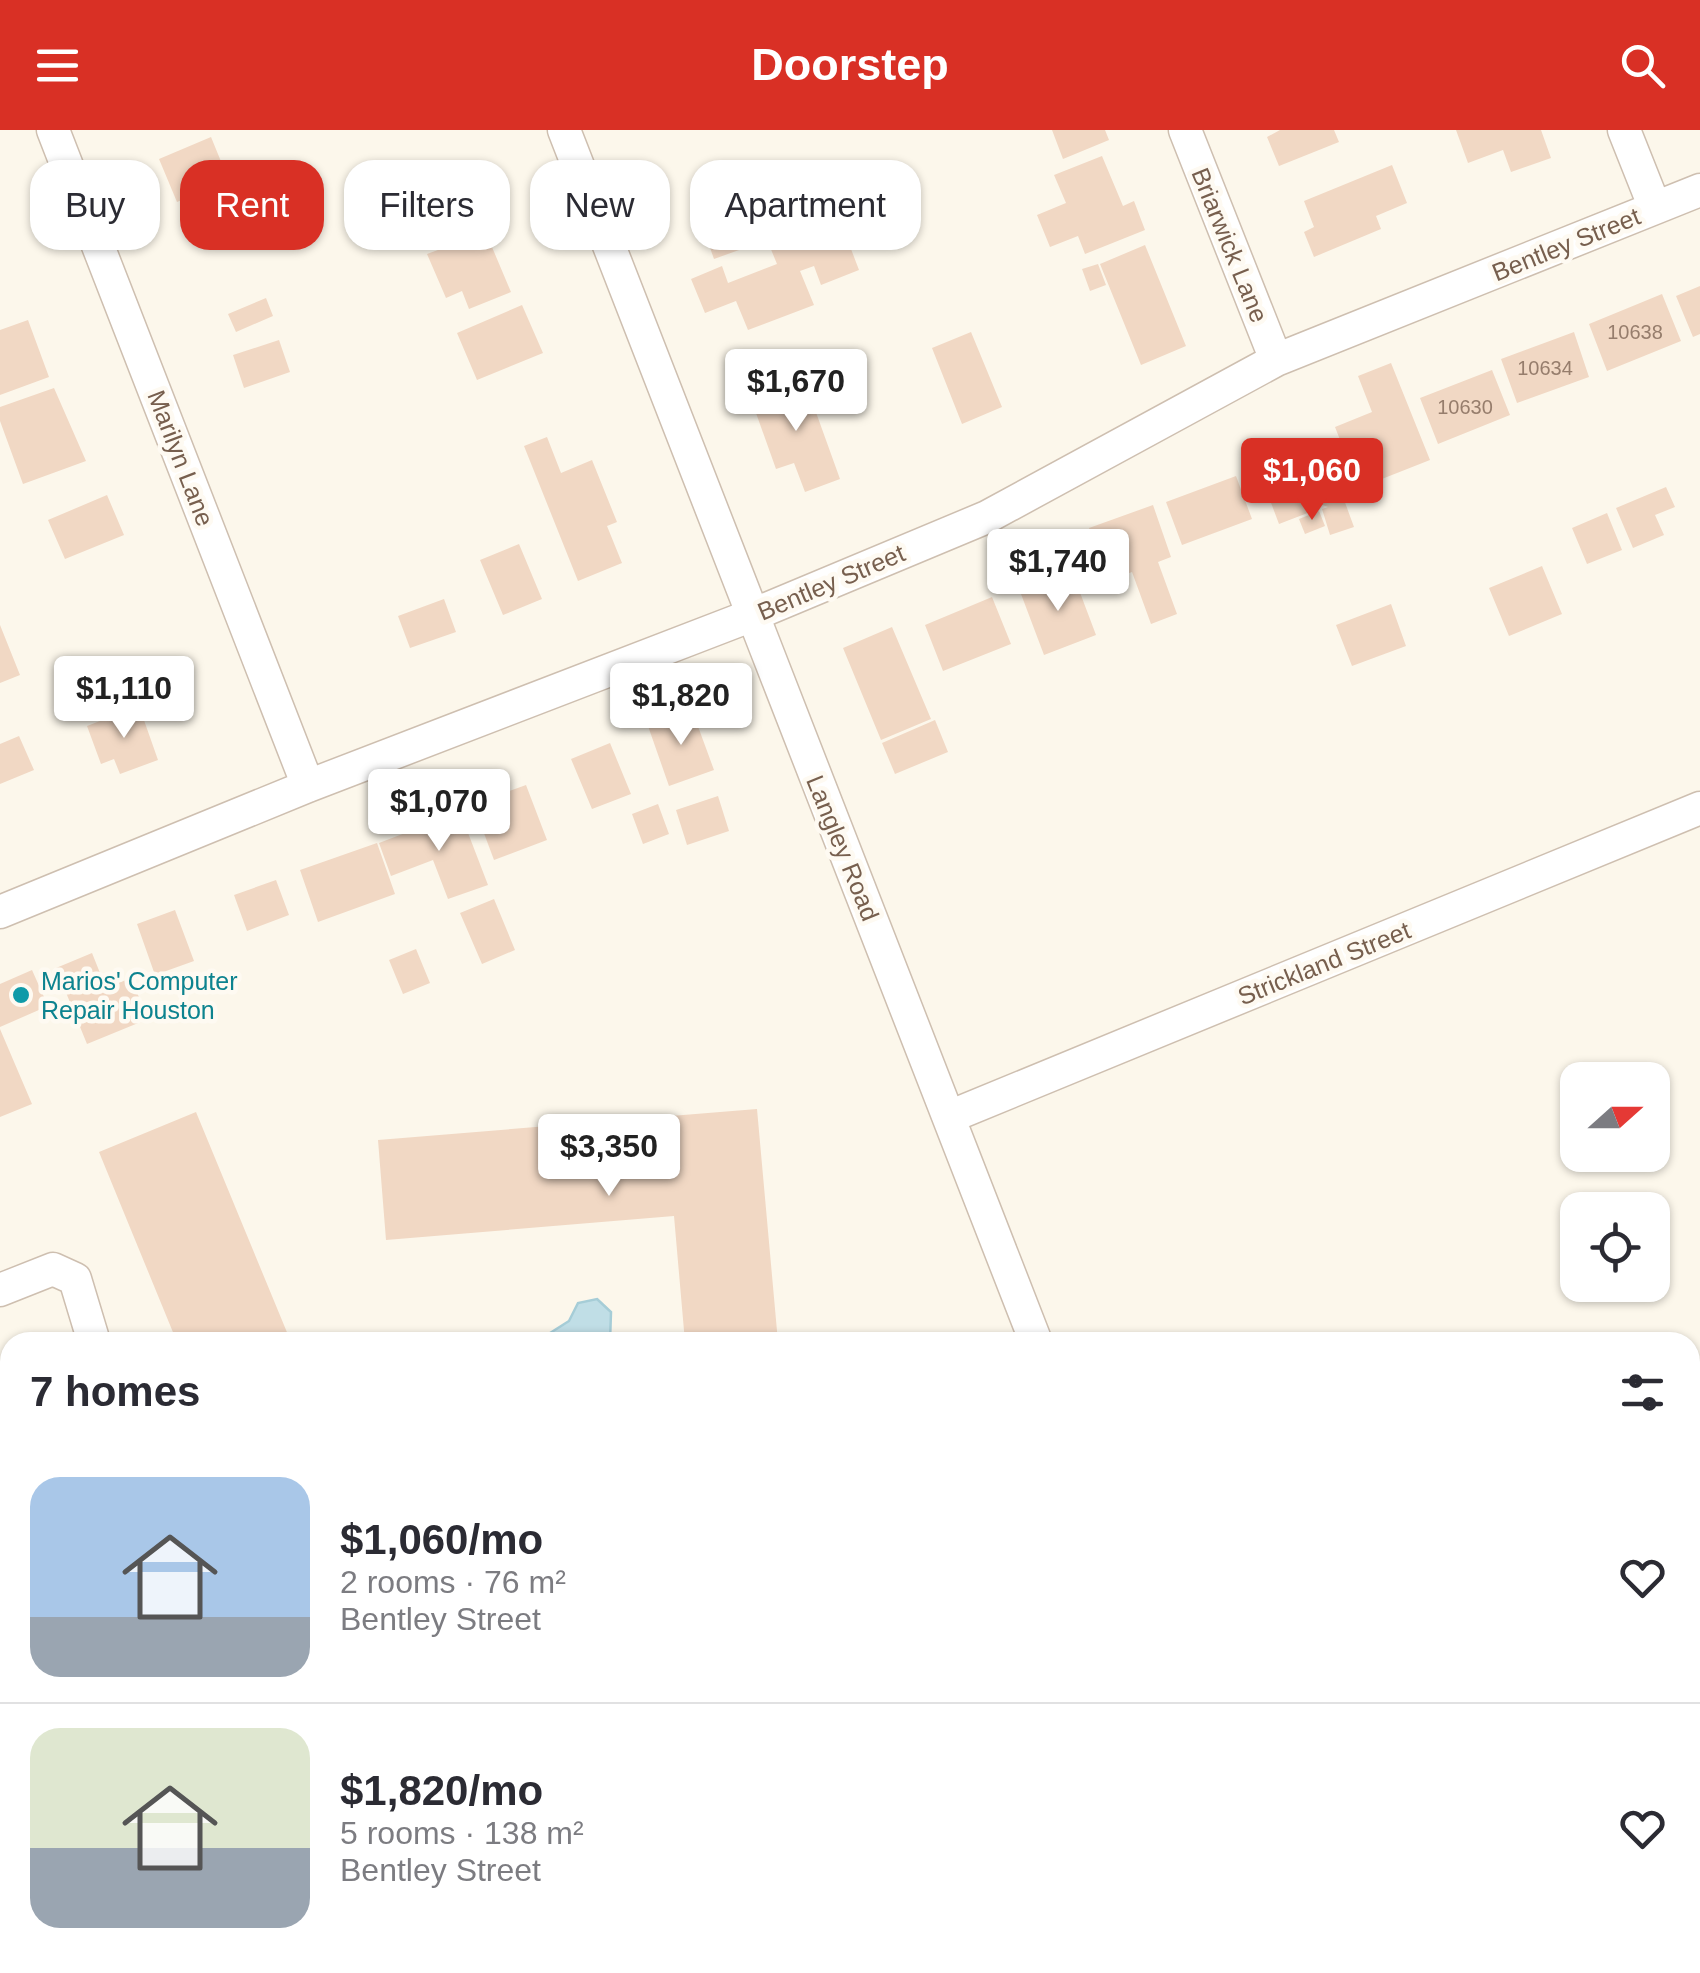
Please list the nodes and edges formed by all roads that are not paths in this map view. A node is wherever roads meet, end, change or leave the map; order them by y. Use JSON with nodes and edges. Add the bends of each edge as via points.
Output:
{"nodes":[{"id":1,"x":53,"y":130,"type":"edge"},
{"id":2,"x":564,"y":130,"type":"edge"},
{"id":3,"x":1184,"y":130,"type":"edge"},
{"id":4,"x":1624,"y":130,"type":"edge"},
{"id":5,"x":1700,"y":190,"type":"edge"},
{"id":6,"x":1655,"y":208,"type":"junction"},
{"id":7,"x":1276,"y":360,"type":"junction"},
{"id":8,"x":750,"y":616,"type":"junction"},
{"id":9,"x":308,"y":786,"type":"junction"},
{"id":10,"x":1700,"y":808,"type":"edge"},
{"id":11,"x":0,"y":912,"type":"edge"},
{"id":12,"x":949,"y":1118,"type":"junction"},
{"id":13,"x":0,"y":1290,"type":"edge"},
{"id":14,"x":91,"y":1332,"type":"edge"},
{"id":15,"x":1032,"y":1332,"type":"edge"}],
"edges":[{"from":1,"to":9,"type":"street","name":"Marilyn Lane"},
{"from":2,"to":8,"type":"street","name":"Langley Road"},
{"from":3,"to":7,"type":"street","name":"Briarwick Lane"},
{"from":4,"to":6,"type":"street"},
{"from":5,"to":6,"type":"street","name":"Bentley Street"},
{"from":6,"to":7,"type":"street","name":"Bentley Street"},
{"from":7,"to":8,"type":"street","name":"Bentley Street","via":[[988,516]]},
{"from":8,"to":9,"type":"street","name":"Bentley Street"},
{"from":8,"to":12,"type":"street","name":"Langley Road"},
{"from":9,"to":11,"type":"street","name":"Bentley Street"},
{"from":10,"to":12,"type":"street","name":"Strickland Street"},
{"from":12,"to":15,"type":"street","name":"Langley Road"},
{"from":13,"to":14,"type":"street","via":[[53,1269],[75,1279]]}]}
